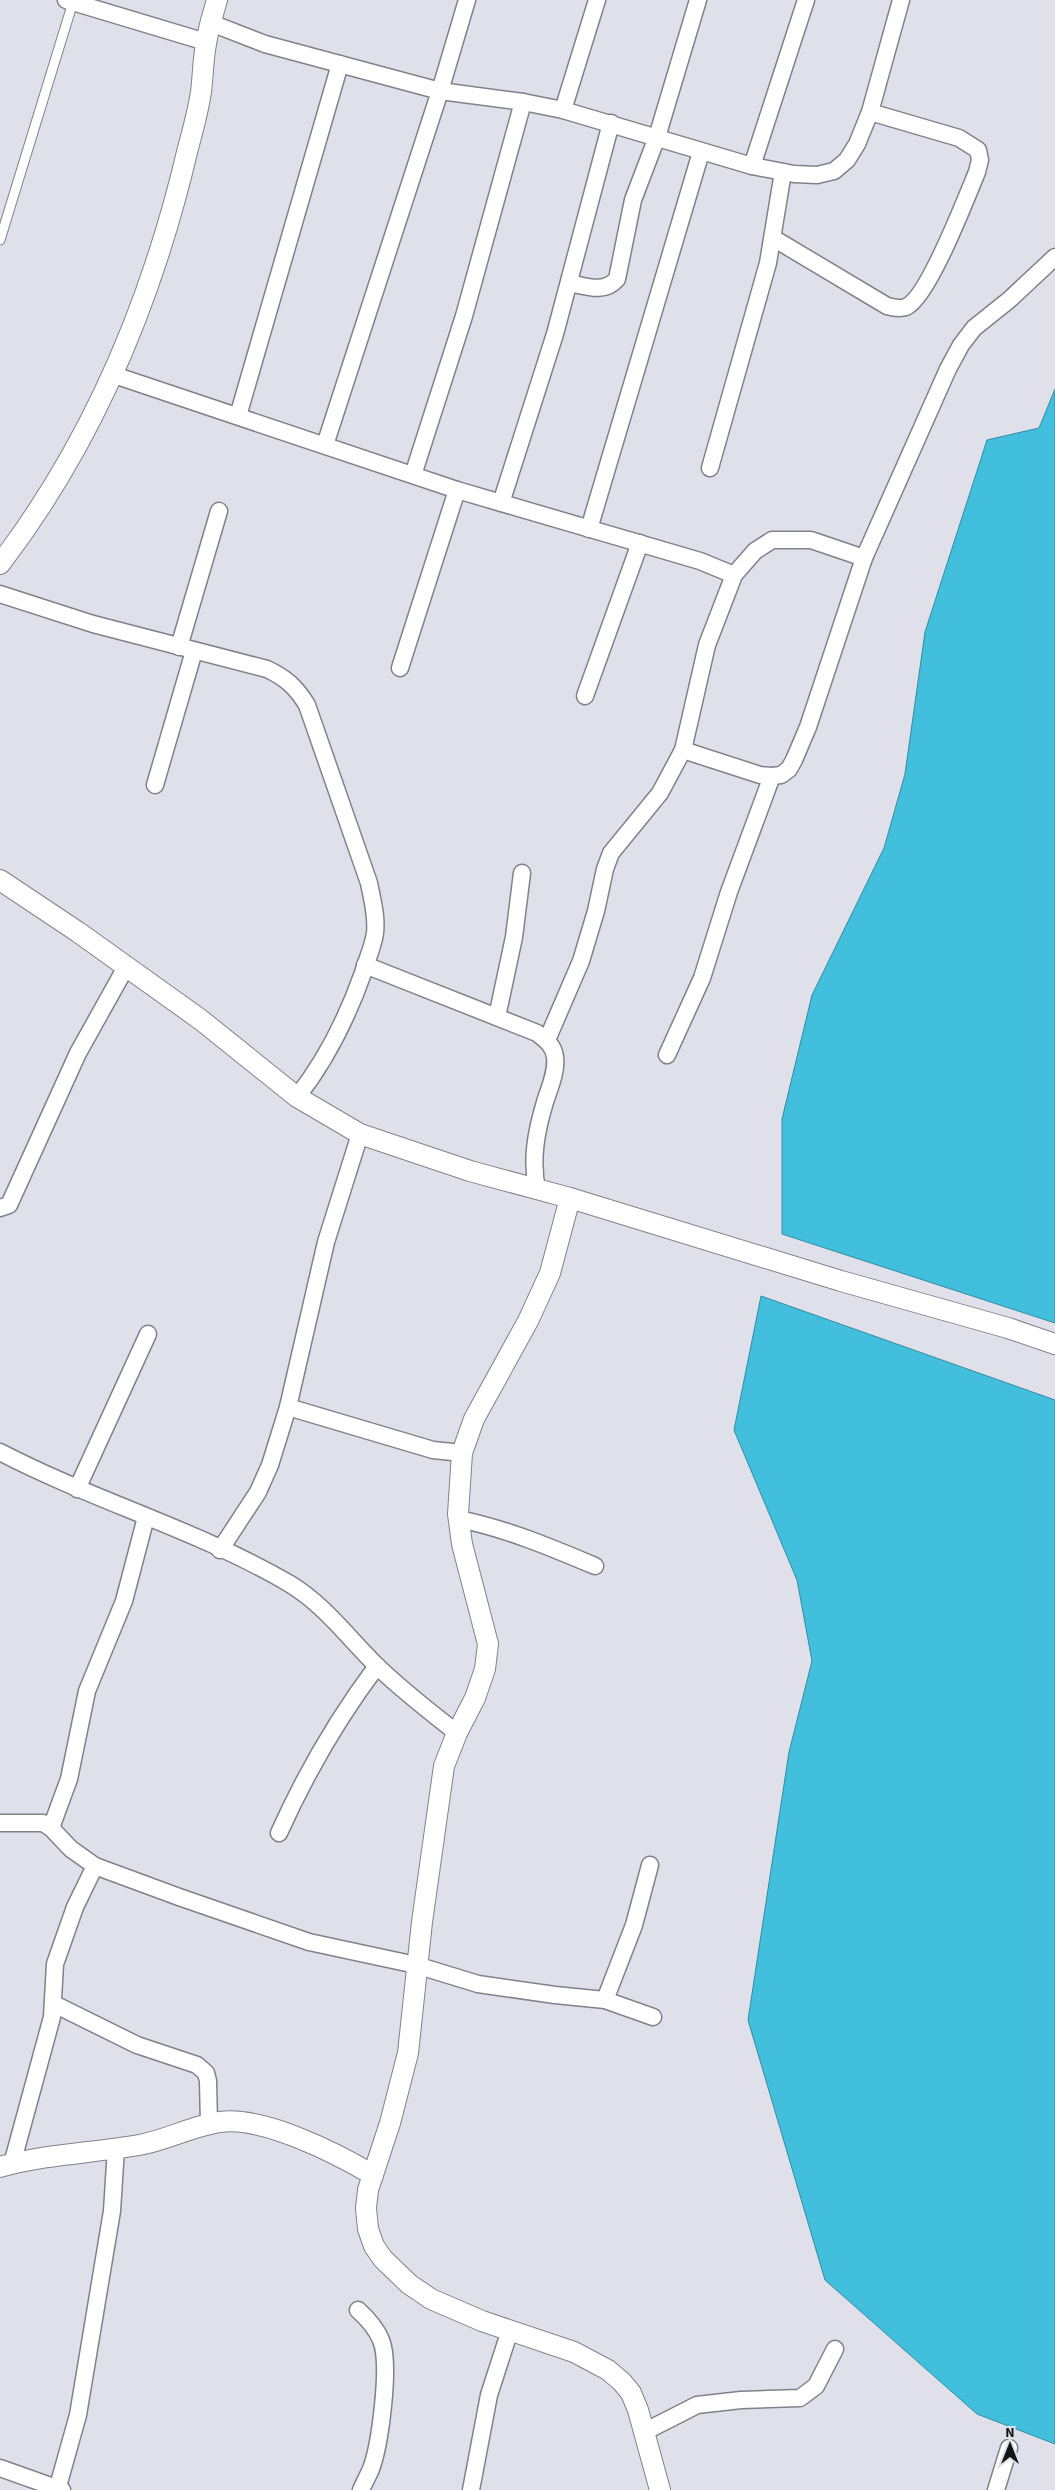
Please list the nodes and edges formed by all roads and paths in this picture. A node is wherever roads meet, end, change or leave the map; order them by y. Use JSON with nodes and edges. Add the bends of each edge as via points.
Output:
{"nodes":[{"id":1,"x":217,"y":0,"type":"edge"},
{"id":2,"x":467,"y":0,"type":"edge"},
{"id":3,"x":597,"y":0,"type":"edge"},
{"id":4,"x":698,"y":0,"type":"edge"},
{"id":5,"x":806,"y":0,"type":"edge"},
{"id":6,"x":901,"y":0,"type":"edge"},
{"id":7,"x":69,"y":1,"type":"edge"},
{"id":8,"x":208,"y":32,"type":"junction"},
{"id":9,"x":340,"y":64,"type":"junction"},
{"id":10,"x":440,"y":91,"type":"junction"},
{"id":11,"x":523,"y":102,"type":"junction"},
{"id":12,"x":563,"y":110,"type":"junction"},
{"id":13,"x":870,"y":112,"type":"junction"},
{"id":14,"x":611,"y":124,"type":"junction"},
{"id":15,"x":657,"y":137,"type":"junction"},
{"id":16,"x":701,"y":152,"type":"junction"},
{"id":17,"x":752,"y":166,"type":"junction"},
{"id":18,"x":783,"y":172,"type":"junction"},
{"id":19,"x":772,"y":238,"type":"junction"},
{"id":20,"x":0,"y":240,"type":"edge"},
{"id":21,"x":1055,"y":258,"type":"edge"},
{"id":22,"x":569,"y":283,"type":"junction"},
{"id":23,"x":114,"y":375,"type":"junction"},
{"id":24,"x":238,"y":416,"type":"junction"},
{"id":25,"x":324,"y":446,"type":"junction"},
{"id":26,"x":710,"y":468,"type":"dead end"},
{"id":27,"x":413,"y":475,"type":"junction"},
{"id":28,"x":458,"y":490,"type":"junction"},
{"id":29,"x":501,"y":503,"type":"junction"},
{"id":30,"x":219,"y":511,"type":"dead end"},
{"id":31,"x":589,"y":529,"type":"junction"},
{"id":32,"x":640,"y":544,"type":"junction"},
{"id":33,"x":864,"y":558,"type":"junction"},
{"id":34,"x":0,"y":564,"type":"edge"},
{"id":35,"x":734,"y":575,"type":"junction"},
{"id":36,"x":0,"y":594,"type":"edge"},
{"id":37,"x":186,"y":649,"type":"junction"},
{"id":38,"x":400,"y":668,"type":"dead end"},
{"id":39,"x":585,"y":696,"type":"dead end"},
{"id":40,"x":683,"y":750,"type":"junction"},
{"id":41,"x":772,"y":776,"type":"junction"},
{"id":42,"x":155,"y":785,"type":"dead end"},
{"id":43,"x":522,"y":872,"type":"dead end"},
{"id":44,"x":0,"y":880,"type":"edge"},
{"id":45,"x":365,"y":965,"type":"junction"},
{"id":46,"x":126,"y":967,"type":"junction"},
{"id":47,"x":497,"y":1017,"type":"junction"},
{"id":48,"x":547,"y":1040,"type":"junction"},
{"id":49,"x":667,"y":1055,"type":"dead end"},
{"id":50,"x":297,"y":1097,"type":"junction"},
{"id":51,"x":360,"y":1134,"type":"junction"},
{"id":52,"x":537,"y":1190,"type":"junction"},
{"id":53,"x":570,"y":1198,"type":"junction"},
{"id":54,"x":0,"y":1208,"type":"edge"},
{"id":55,"x":148,"y":1334,"type":"dead end"},
{"id":56,"x":1055,"y":1344,"type":"edge"},
{"id":57,"x":288,"y":1407,"type":"junction"},
{"id":58,"x":0,"y":1452,"type":"edge"},
{"id":59,"x":462,"y":1453,"type":"junction"},
{"id":60,"x":77,"y":1489,"type":"junction"},
{"id":61,"x":146,"y":1517,"type":"junction"},
{"id":62,"x":459,"y":1519,"type":"junction"},
{"id":63,"x":220,"y":1550,"type":"junction"},
{"id":64,"x":595,"y":1566,"type":"dead end"},
{"id":65,"x":377,"y":1666,"type":"junction"},
{"id":66,"x":457,"y":1733,"type":"junction"},
{"id":67,"x":0,"y":1823,"type":"edge"},
{"id":68,"x":51,"y":1828,"type":"junction"},
{"id":69,"x":279,"y":1833,"type":"dead end"},
{"id":70,"x":650,"y":1865,"type":"dead end"},
{"id":71,"x":95,"y":1866,"type":"junction"},
{"id":72,"x":416,"y":1965,"type":"junction"},
{"id":73,"x":605,"y":2000,"type":"junction"},
{"id":74,"x":54,"y":2004,"type":"junction"},
{"id":75,"x":653,"y":2017,"type":"dead end"},
{"id":76,"x":209,"y":2124,"type":"junction"},
{"id":77,"x":116,"y":2148,"type":"junction"},
{"id":78,"x":6,"y":2166,"type":"edge"},
{"id":79,"x":373,"y":2175,"type":"junction"},
{"id":80,"x":358,"y":2310,"type":"dead end"},
{"id":81,"x":510,"y":2330,"type":"junction"},
{"id":82,"x":835,"y":2349,"type":"dead end"},
{"id":83,"x":644,"y":2432,"type":"junction"},
{"id":84,"x":1009,"y":2448,"type":"dead end"},
{"id":85,"x":0,"y":2468,"type":"edge"},
{"id":86,"x":59,"y":2489,"type":"edge"},
{"id":87,"x":361,"y":2490,"type":"edge"},
{"id":88,"x":471,"y":2490,"type":"edge"},
{"id":89,"x":660,"y":2490,"type":"edge"},
{"id":90,"x":996,"y":2490,"type":"edge"}],
"edges":[{"from":1,"to":8,"type":"street"},
{"from":2,"to":10,"type":"street"},
{"from":3,"to":12,"type":"street"},
{"from":4,"to":15,"type":"street"},
{"from":5,"to":17,"type":"street"},
{"from":6,"to":13,"type":"street"},
{"from":7,"to":8,"type":"street"},
{"from":7,"to":20,"type":"lane"},
{"from":8,"to":9,"type":"street"},
{"from":8,"to":23,"type":"street","via":[[201,92],[174,203],[145,295]]},
{"from":9,"to":10,"type":"street"},
{"from":9,"to":24,"type":"street"},
{"from":10,"to":11,"type":"street"},
{"from":10,"to":25,"type":"street"},
{"from":11,"to":12,"type":"street"},
{"from":11,"to":27,"type":"street","via":[[466,308]]},
{"from":12,"to":14,"type":"street"},
{"from":13,"to":18,"type":"street","via":[[857,144],[847,160],[834,171],[817,175]]},
{"from":13,"to":19,"type":"street","via":[[959,138],[978,150],[977,172],[937,263],[914,301],[901,308],[887,306]]},
{"from":14,"to":15,"type":"street"},
{"from":14,"to":22,"type":"street"},
{"from":15,"to":16,"type":"street"},
{"from":15,"to":22,"type":"street","via":[[633,200],[617,278],[611,286],[603,288]]},
{"from":16,"to":17,"type":"street"},
{"from":16,"to":31,"type":"street"},
{"from":17,"to":18,"type":"street"},
{"from":18,"to":19,"type":"street"},
{"from":19,"to":26,"type":"street","via":[[755,313]]},
{"from":21,"to":33,"type":"street","via":[[974,328],[961,345]]},
{"from":22,"to":29,"type":"street"},
{"from":23,"to":24,"type":"street"},
{"from":23,"to":34,"type":"street","via":[[61,477]]},
{"from":24,"to":25,"type":"street"},
{"from":25,"to":27,"type":"street"},
{"from":27,"to":28,"type":"street"},
{"from":28,"to":29,"type":"street"},
{"from":28,"to":38,"type":"street"},
{"from":29,"to":31,"type":"street"},
{"from":30,"to":37,"type":"street"},
{"from":31,"to":32,"type":"street"},
{"from":32,"to":35,"type":"street","via":[[700,561]]},
{"from":32,"to":39,"type":"street"},
{"from":33,"to":35,"type":"street","via":[[811,540],[772,540],[755,551]]},
{"from":33,"to":41,"type":"street","via":[[808,727],[788,769]]},
{"from":35,"to":40,"type":"street","via":[[707,645]]},
{"from":36,"to":37,"type":"street"},
{"from":37,"to":42,"type":"street"},
{"from":37,"to":45,"type":"street","via":[[267,669],[284,677],[307,705],[369,884],[375,931]]},
{"from":40,"to":41,"type":"street"},
{"from":40,"to":48,"type":"street","via":[[660,793],[611,853],[581,960]]},
{"from":41,"to":49,"type":"street","via":[[729,892],[702,978]]},
{"from":43,"to":47,"type":"street","via":[[514,937]]},
{"from":44,"to":46,"type":"street"},
{"from":45,"to":47,"type":"street"},
{"from":45,"to":50,"type":"street","via":[[333,1043]]},
{"from":46,"to":50,"type":"street","via":[[201,1020]]},
{"from":46,"to":54,"type":"street","via":[[78,1053],[15,1196],[9,1206]]},
{"from":47,"to":48,"type":"street","via":[[538,1033]]},
{"from":48,"to":52,"type":"street","via":[[553,1049],[555,1066],[534,1148],[533,1170]]},
{"from":50,"to":51,"type":"street"},
{"from":51,"to":52,"type":"street"},
{"from":51,"to":57,"type":"street","via":[[324,1250]]},
{"from":52,"to":53,"type":"street"},
{"from":53,"to":56,"type":"street"},
{"from":53,"to":59,"type":"street","via":[[550,1272],[528,1321],[474,1419]]},
{"from":55,"to":60,"type":"street"},
{"from":57,"to":59,"type":"street","via":[[433,1450]]},
{"from":57,"to":63,"type":"street","via":[[258,1492]]},
{"from":58,"to":60,"type":"street"},
{"from":59,"to":62,"type":"street"},
{"from":60,"to":61,"type":"street"},
{"from":61,"to":63,"type":"street"},
{"from":61,"to":68,"type":"street","via":[[124,1601],[86,1690],[69,1780]]},
{"from":62,"to":64,"type":"street","via":[[528,1538]]},
{"from":62,"to":66,"type":"street","via":[[462,1544],[488,1644],[485,1669],[475,1698]]},
{"from":63,"to":65,"type":"street","via":[[277,1577],[312,1600]]},
{"from":65,"to":66,"type":"street"},
{"from":65,"to":69,"type":"street","via":[[335,1724]]},
{"from":66,"to":72,"type":"street","via":[[444,1766],[438,1795]]},
{"from":67,"to":68,"type":"street","via":[[31,1822]]},
{"from":68,"to":71,"type":"street","via":[[71,1849]]},
{"from":70,"to":73,"type":"street","via":[[634,1925]]},
{"from":71,"to":72,"type":"street","via":[[277,1932],[337,1949]]},
{"from":71,"to":74,"type":"street","via":[[75,1907],[55,1964]]},
{"from":72,"to":73,"type":"street","via":[[478,1984]]},
{"from":72,"to":79,"type":"street","via":[[408,2054]]},
{"from":73,"to":75,"type":"street"},
{"from":74,"to":76,"type":"street","via":[[137,2045],[197,2065],[206,2073],[208,2081]]},
{"from":74,"to":78,"type":"street","via":[[49,2032]]},
{"from":76,"to":77,"type":"street","via":[[157,2142]]},
{"from":76,"to":79,"type":"street","via":[[234,2122],[297,2138],[333,2152]]},
{"from":77,"to":78,"type":"street"},
{"from":77,"to":86,"type":"street","via":[[110,2220],[78,2415]]},
{"from":79,"to":81,"type":"street","via":[[366,2208],[368,2229],[383,2259],[431,2299]]},
{"from":80,"to":87,"type":"street","via":[[371,2323],[385,2354],[376,2447]]},
{"from":81,"to":83,"type":"street","via":[[574,2352],[608,2370],[630,2394]]},
{"from":81,"to":88,"type":"street","via":[[489,2395]]},
{"from":82,"to":83,"type":"street","via":[[816,2386],[800,2398],[697,2405]]},
{"from":83,"to":89,"type":"street"},
{"from":84,"to":90,"type":"street"},
{"from":85,"to":86,"type":"street"}]}
